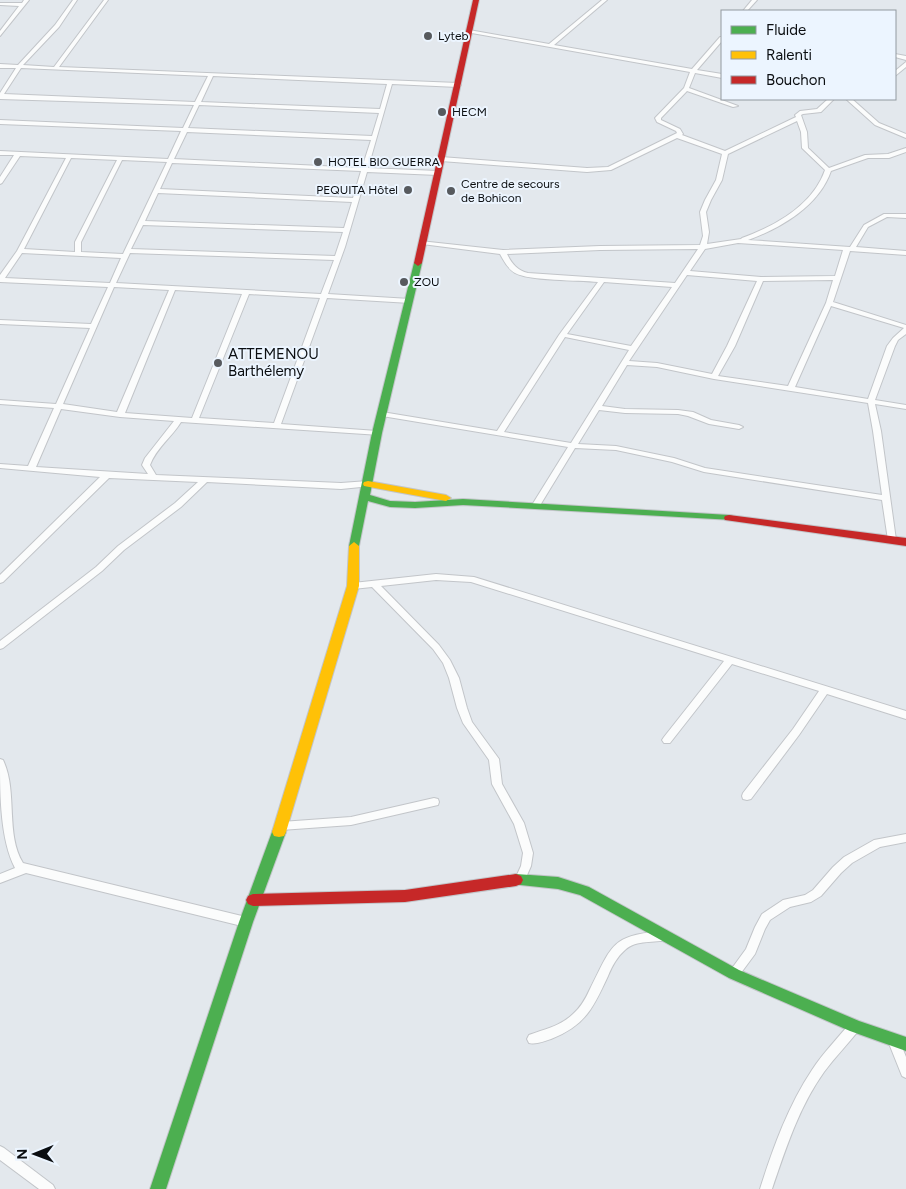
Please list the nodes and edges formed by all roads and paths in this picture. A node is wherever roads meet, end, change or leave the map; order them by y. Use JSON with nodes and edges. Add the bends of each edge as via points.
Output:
{"nodes":[{"id":1,"x":27,"y":0,"type":"edge"},
{"id":2,"x":76,"y":0,"type":"edge"},
{"id":3,"x":106,"y":0,"type":"edge"},
{"id":4,"x":476,"y":0,"type":"edge"},
{"id":5,"x":605,"y":0,"type":"edge"},
{"id":6,"x":755,"y":0,"type":"edge"},
{"id":7,"x":0,"y":4,"type":"edge"},
{"id":8,"x":23,"y":5,"type":"junction"},
{"id":9,"x":749,"y":10,"type":"edge"},
{"id":10,"x":469,"y":32,"type":"junction"},
{"id":11,"x":0,"y":34,"type":"edge"},
{"id":12,"x":721,"y":39,"type":"edge"},
{"id":13,"x":550,"y":46,"type":"junction"},
{"id":14,"x":906,"y":64,"type":"edge"},
{"id":15,"x":0,"y":66,"type":"edge"},
{"id":16,"x":19,"y":67,"type":"junction"},
{"id":17,"x":56,"y":68,"type":"junction"},
{"id":18,"x":906,"y":70,"type":"edge"},
{"id":19,"x":693,"y":71,"type":"junction"},
{"id":20,"x":897,"y":72,"type":"edge"},
{"id":21,"x":212,"y":76,"type":"junction"},
{"id":22,"x":721,"y":76,"type":"edge"},
{"id":23,"x":390,"y":83,"type":"junction"},
{"id":24,"x":458,"y":85,"type":"junction"},
{"id":25,"x":686,"y":89,"type":"junction"},
{"id":26,"x":0,"y":96,"type":"edge"},
{"id":27,"x":830,"y":100,"type":"edge"},
{"id":28,"x":848,"y":100,"type":"edge"},
{"id":29,"x":199,"y":103,"type":"junction"},
{"id":30,"x":735,"y":106,"type":"dead end"},
{"id":31,"x":381,"y":111,"type":"junction"},
{"id":32,"x":799,"y":118,"type":"junction"},
{"id":33,"x":0,"y":122,"type":"edge"},
{"id":34,"x":184,"y":130,"type":"junction"},
{"id":35,"x":678,"y":136,"type":"junction"},
{"id":36,"x":906,"y":136,"type":"edge"},
{"id":37,"x":374,"y":138,"type":"junction"},
{"id":38,"x":906,"y":150,"type":"edge"},
{"id":39,"x":0,"y":153,"type":"edge"},
{"id":40,"x":725,"y":153,"type":"junction"},
{"id":41,"x":18,"y":154,"type":"junction"},
{"id":42,"x":69,"y":157,"type":"junction"},
{"id":43,"x":120,"y":159,"type":"junction"},
{"id":44,"x":441,"y":159,"type":"junction"},
{"id":45,"x":169,"y":161,"type":"junction"},
{"id":46,"x":366,"y":169,"type":"junction"},
{"id":47,"x":828,"y":170,"type":"junction"},
{"id":48,"x":438,"y":173,"type":"junction"},
{"id":49,"x":0,"y":182,"type":"edge"},
{"id":50,"x":156,"y":192,"type":"junction"},
{"id":51,"x":356,"y":200,"type":"junction"},
{"id":52,"x":906,"y":216,"type":"edge"},
{"id":53,"x":141,"y":223,"type":"junction"},
{"id":54,"x":346,"y":230,"type":"junction"},
{"id":55,"x":738,"y":241,"type":"junction"},
{"id":56,"x":422,"y":242,"type":"junction"},
{"id":57,"x":703,"y":247,"type":"junction"},
{"id":58,"x":849,"y":249,"type":"junction"},
{"id":59,"x":20,"y":251,"type":"junction"},
{"id":60,"x":503,"y":252,"type":"junction"},
{"id":61,"x":126,"y":253,"type":"junction"},
{"id":62,"x":906,"y":253,"type":"edge"},
{"id":63,"x":78,"y":254,"type":"junction"},
{"id":64,"x":337,"y":258,"type":"junction"},
{"id":65,"x":684,"y":273,"type":"junction"},
{"id":66,"x":836,"y":278,"type":"junction"},
{"id":67,"x":603,"y":279,"type":"junction"},
{"id":68,"x":760,"y":279,"type":"junction"},
{"id":69,"x":0,"y":280,"type":"edge"},
{"id":70,"x":113,"y":284,"type":"junction"},
{"id":71,"x":676,"y":285,"type":"junction"},
{"id":72,"x":173,"y":288,"type":"junction"},
{"id":73,"x":246,"y":292,"type":"junction"},
{"id":74,"x":324,"y":296,"type":"junction"},
{"id":75,"x":410,"y":301,"type":"junction"},
{"id":76,"x":829,"y":303,"type":"junction"},
{"id":77,"x":0,"y":322,"type":"edge"},
{"id":78,"x":92,"y":326,"type":"junction"},
{"id":79,"x":906,"y":328,"type":"edge"},
{"id":80,"x":563,"y":335,"type":"junction"},
{"id":81,"x":633,"y":349,"type":"junction"},
{"id":82,"x":625,"y":363,"type":"junction"},
{"id":83,"x":714,"y":377,"type":"junction"},
{"id":84,"x":791,"y":389,"type":"junction"},
{"id":85,"x":870,"y":401,"type":"junction"},
{"id":86,"x":0,"y":402,"type":"edge"},
{"id":87,"x":59,"y":406,"type":"junction"},
{"id":88,"x":906,"y":406,"type":"edge"},
{"id":89,"x":596,"y":407,"type":"junction"},
{"id":90,"x":382,"y":414,"type":"junction"},
{"id":91,"x":120,"y":415,"type":"junction"},
{"id":92,"x":179,"y":419,"type":"junction"},
{"id":93,"x":195,"y":419,"type":"junction"},
{"id":94,"x":277,"y":426,"type":"junction"},
{"id":95,"x":739,"y":427,"type":"dead end"},
{"id":96,"x":377,"y":433,"type":"junction"},
{"id":97,"x":500,"y":433,"type":"junction"},
{"id":98,"x":573,"y":446,"type":"junction"},
{"id":99,"x":0,"y":466,"type":"edge"},
{"id":100,"x":32,"y":468,"type":"junction"},
{"id":101,"x":107,"y":475,"type":"junction"},
{"id":102,"x":153,"y":476,"type":"junction"},
{"id":103,"x":206,"y":479,"type":"junction"},
{"id":104,"x":368,"y":484,"type":"junction"},
{"id":105,"x":341,"y":486,"type":"junction"},
{"id":106,"x":364,"y":497,"type":"junction"},
{"id":107,"x":886,"y":498,"type":"junction"},
{"id":108,"x":463,"y":502,"type":"junction"},
{"id":109,"x":536,"y":505,"type":"junction"},
{"id":110,"x":892,"y":540,"type":"junction"},
{"id":111,"x":906,"y":542,"type":"edge"},
{"id":112,"x":0,"y":580,"type":"edge"},
{"id":113,"x":374,"y":584,"type":"junction"},
{"id":114,"x":353,"y":586,"type":"junction"},
{"id":115,"x":0,"y":646,"type":"edge"},
{"id":116,"x":729,"y":661,"type":"junction"},
{"id":117,"x":824,"y":691,"type":"junction"},
{"id":118,"x":906,"y":715,"type":"edge"},
{"id":119,"x":667,"y":740,"type":"dead end"},
{"id":120,"x":0,"y":763,"type":"edge"},
{"id":121,"x":748,"y":796,"type":"dead end"},
{"id":122,"x":434,"y":802,"type":"dead end"},
{"id":123,"x":281,"y":826,"type":"junction"},
{"id":124,"x":906,"y":838,"type":"edge"},
{"id":125,"x":24,"y":869,"type":"junction"},
{"id":126,"x":0,"y":879,"type":"edge"},
{"id":127,"x":520,"y":879,"type":"junction"},
{"id":128,"x":253,"y":900,"type":"junction"},
{"id":129,"x":246,"y":922,"type":"junction"},
{"id":130,"x":665,"y":936,"type":"junction"},
{"id":131,"x":734,"y":974,"type":"junction"},
{"id":132,"x":855,"y":1026,"type":"junction"},
{"id":133,"x":533,"y":1040,"type":"dead end"},
{"id":134,"x":900,"y":1043,"type":"edge"},
{"id":135,"x":906,"y":1072,"type":"edge"},
{"id":136,"x":0,"y":1152,"type":"edge"},
{"id":137,"x":49,"y":1189,"type":"edge"},
{"id":138,"x":158,"y":1189,"type":"edge"},
{"id":139,"x":766,"y":1189,"type":"edge"}],
"edges":[{"from":1,"to":8,"type":"street"},
{"from":2,"to":16,"type":"street"},
{"from":3,"to":17,"type":"street"},
{"from":4,"to":10,"type":"street"},
{"from":5,"to":13,"type":"street"},
{"from":6,"to":9,"type":"street"},
{"from":7,"to":8,"type":"street"},
{"from":8,"to":11,"type":"street"},
{"from":10,"to":13,"type":"street"},
{"from":10,"to":24,"type":"street"},
{"from":12,"to":19,"type":"street"},
{"from":13,"to":19,"type":"street"},
{"from":14,"to":20,"type":"street"},
{"from":15,"to":16,"type":"street"},
{"from":16,"to":17,"type":"street"},
{"from":16,"to":26,"type":"street"},
{"from":17,"to":21,"type":"street"},
{"from":18,"to":20,"type":"street"},
{"from":19,"to":22,"type":"street"},
{"from":19,"to":25,"type":"street"},
{"from":21,"to":23,"type":"street"},
{"from":21,"to":29,"type":"street"},
{"from":23,"to":24,"type":"street"},
{"from":23,"to":31,"type":"street"},
{"from":24,"to":44,"type":"street"},
{"from":25,"to":30,"type":"street"},
{"from":25,"to":35,"type":"street","via":[[658,119],[678,130]]},
{"from":26,"to":29,"type":"street"},
{"from":27,"to":32,"type":"street","via":[[819,111],[800,113]]},
{"from":28,"to":36,"type":"street","via":[[877,124]]},
{"from":29,"to":31,"type":"street"},
{"from":29,"to":34,"type":"street"},
{"from":31,"to":37,"type":"street"},
{"from":32,"to":40,"type":"street"},
{"from":32,"to":47,"type":"street","via":[[805,148]]},
{"from":33,"to":34,"type":"street"},
{"from":34,"to":37,"type":"street"},
{"from":34,"to":45,"type":"street"},
{"from":35,"to":40,"type":"street"},
{"from":35,"to":44,"type":"street","via":[[614,167],[599,170]]},
{"from":37,"to":46,"type":"street"},
{"from":38,"to":47,"type":"street","via":[[889,156],[867,156]]},
{"from":39,"to":41,"type":"street"},
{"from":40,"to":57,"type":"street","via":[[720,178],[705,204],[703,214],[707,231]]},
{"from":41,"to":42,"type":"street"},
{"from":41,"to":49,"type":"street"},
{"from":42,"to":43,"type":"street"},
{"from":42,"to":59,"type":"street"},
{"from":43,"to":45,"type":"street"},
{"from":43,"to":63,"type":"street","via":[[78,242]]},
{"from":44,"to":48,"type":"street"},
{"from":45,"to":46,"type":"street"},
{"from":45,"to":50,"type":"street"},
{"from":46,"to":48,"type":"street"},
{"from":46,"to":51,"type":"street"},
{"from":47,"to":55,"type":"street","via":[[812,197],[798,210],[761,233]]},
{"from":48,"to":56,"type":"street"},
{"from":50,"to":51,"type":"street"},
{"from":50,"to":53,"type":"street"},
{"from":51,"to":54,"type":"street"},
{"from":52,"to":58,"type":"street","via":[[886,216],[866,226]]},
{"from":53,"to":54,"type":"street"},
{"from":53,"to":61,"type":"street"},
{"from":54,"to":64,"type":"street"},
{"from":55,"to":57,"type":"street"},
{"from":55,"to":58,"type":"street"},
{"from":56,"to":60,"type":"street"},
{"from":56,"to":75,"type":"street"},
{"from":57,"to":60,"type":"street"},
{"from":57,"to":65,"type":"street"},
{"from":58,"to":62,"type":"street"},
{"from":58,"to":66,"type":"street"},
{"from":59,"to":63,"type":"street"},
{"from":59,"to":69,"type":"street"},
{"from":60,"to":67,"type":"street","via":[[509,266],[521,274]]},
{"from":61,"to":63,"type":"street"},
{"from":61,"to":64,"type":"street"},
{"from":61,"to":70,"type":"street"},
{"from":64,"to":74,"type":"street"},
{"from":65,"to":68,"type":"street"},
{"from":65,"to":71,"type":"street"},
{"from":66,"to":68,"type":"street"},
{"from":66,"to":76,"type":"street"},
{"from":67,"to":71,"type":"street"},
{"from":67,"to":80,"type":"street"},
{"from":68,"to":83,"type":"street"},
{"from":69,"to":70,"type":"street"},
{"from":70,"to":72,"type":"street"},
{"from":70,"to":78,"type":"street"},
{"from":71,"to":81,"type":"street"},
{"from":72,"to":73,"type":"street"},
{"from":72,"to":91,"type":"street"},
{"from":73,"to":74,"type":"street"},
{"from":73,"to":93,"type":"street"},
{"from":74,"to":75,"type":"street"},
{"from":74,"to":94,"type":"street"},
{"from":75,"to":90,"type":"street"},
{"from":76,"to":79,"type":"street"},
{"from":76,"to":84,"type":"street"},
{"from":77,"to":78,"type":"street"},
{"from":78,"to":87,"type":"street"},
{"from":79,"to":85,"type":"street","via":[[891,346]]},
{"from":80,"to":81,"type":"street"},
{"from":80,"to":97,"type":"street"},
{"from":81,"to":82,"type":"street"},
{"from":82,"to":83,"type":"street","via":[[657,364]]},
{"from":82,"to":89,"type":"street"},
{"from":83,"to":84,"type":"street"},
{"from":84,"to":85,"type":"street"},
{"from":85,"to":88,"type":"street"},
{"from":85,"to":107,"type":"street"},
{"from":86,"to":87,"type":"street"},
{"from":87,"to":91,"type":"street"},
{"from":87,"to":100,"type":"street"},
{"from":89,"to":95,"type":"street","via":[[678,412]]},
{"from":89,"to":98,"type":"street"},
{"from":90,"to":96,"type":"street"},
{"from":90,"to":97,"type":"street"},
{"from":91,"to":92,"type":"street"},
{"from":92,"to":93,"type":"street"},
{"from":92,"to":102,"type":"street","via":[[148,458],[146,465]]},
{"from":93,"to":94,"type":"street"},
{"from":94,"to":96,"type":"street"},
{"from":96,"to":104,"type":"street"},
{"from":97,"to":98,"type":"street"},
{"from":98,"to":107,"type":"street","via":[[616,448],[704,470]]},
{"from":98,"to":109,"type":"street"},
{"from":99,"to":100,"type":"street"},
{"from":100,"to":101,"type":"street"},
{"from":101,"to":102,"type":"street"},
{"from":101,"to":112,"type":"street"},
{"from":102,"to":103,"type":"street"},
{"from":103,"to":105,"type":"street"},
{"from":103,"to":115,"type":"street","via":[[178,505]]},
{"from":104,"to":105,"type":"street"},
{"from":104,"to":106,"type":"street"},
{"from":104,"to":108,"type":"street"},
{"from":105,"to":106,"type":"street"},
{"from":106,"to":108,"type":"street","via":[[400,505]]},
{"from":106,"to":114,"type":"street","via":[[354,543]]},
{"from":107,"to":110,"type":"street"},
{"from":108,"to":109,"type":"street"},
{"from":109,"to":110,"type":"street","via":[[717,516]]},
{"from":110,"to":111,"type":"street"},
{"from":113,"to":114,"type":"street"},
{"from":113,"to":116,"type":"street","via":[[436,577],[471,579]]},
{"from":113,"to":127,"type":"street","via":[[447,662],[468,723],[494,759],[497,784],[525,841],[528,852]]},
{"from":114,"to":123,"type":"street"},
{"from":116,"to":117,"type":"street"},
{"from":116,"to":119,"type":"street"},
{"from":117,"to":118,"type":"street"},
{"from":117,"to":121,"type":"street"},
{"from":120,"to":125,"type":"street","via":[[11,845],[17,864]]},
{"from":122,"to":123,"type":"street","via":[[352,821]]},
{"from":123,"to":128,"type":"street"},
{"from":124,"to":131,"type":"street","via":[[878,843],[862,852],[837,870],[817,893],[807,899],[786,903],[766,917],[751,951]]},
{"from":125,"to":126,"type":"street"},
{"from":125,"to":129,"type":"street"},
{"from":127,"to":128,"type":"street","via":[[405,896]]},
{"from":127,"to":130,"type":"street","via":[[558,883],[584,891]]},
{"from":128,"to":129,"type":"street"},
{"from":129,"to":138,"type":"street"},
{"from":130,"to":131,"type":"street"},
{"from":130,"to":133,"type":"street","via":[[626,943],[614,953],[588,1006],[574,1022]]},
{"from":131,"to":132,"type":"street"},
{"from":132,"to":134,"type":"street"},
{"from":132,"to":139,"type":"street","via":[[816,1073],[796,1109],[780,1144]]},
{"from":134,"to":135,"type":"street"},
{"from":136,"to":137,"type":"street"}]}
